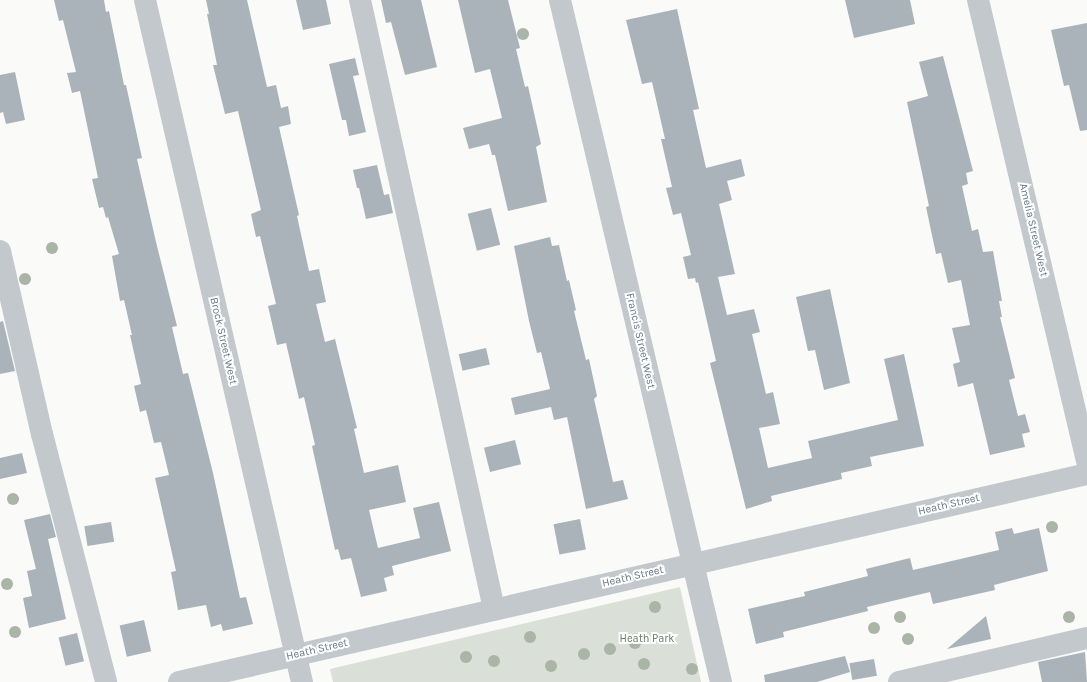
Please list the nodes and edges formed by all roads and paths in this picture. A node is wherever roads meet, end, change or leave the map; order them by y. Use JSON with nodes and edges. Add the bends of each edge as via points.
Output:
{"nodes":[{"id":1,"x":145,"y":0,"type":"edge"},
{"id":2,"x":360,"y":0,"type":"edge"},
{"id":3,"x":560,"y":0,"type":"edge"},
{"id":4,"x":978,"y":0,"type":"edge"},
{"id":5,"x":0,"y":250,"type":"edge"},
{"id":6,"x":1087,"y":460,"type":"edge"},
{"id":7,"x":1087,"y":474,"type":"edge"},
{"id":8,"x":693,"y":564,"type":"junction"},
{"id":9,"x":494,"y":609,"type":"junction"},
{"id":10,"x":1087,"y":638,"type":"edge"},
{"id":11,"x":295,"y":654,"type":"junction"},
{"id":12,"x":928,"y":679,"type":"edge"},
{"id":13,"x":106,"y":682,"type":"edge"},
{"id":14,"x":178,"y":682,"type":"edge"},
{"id":15,"x":302,"y":682,"type":"edge"},
{"id":16,"x":721,"y":682,"type":"edge"},
{"id":17,"x":898,"y":682,"type":"edge"}],
"edges":[{"from":1,"to":11,"type":"street","name":"Brock Street West"},
{"from":2,"to":9,"type":"street"},
{"from":3,"to":8,"type":"street","name":"Francis Street West"},
{"from":4,"to":6,"type":"street","name":"Amelia Street West"},
{"from":5,"to":13,"type":"street","via":[[42,434]]},
{"from":7,"to":8,"type":"street","name":"Heath Street"},
{"from":8,"to":9,"type":"street","name":"Heath Street"},
{"from":8,"to":16,"type":"street","name":"Francis Street West"},
{"from":9,"to":11,"type":"street","name":"Heath Street"},
{"from":10,"to":12,"type":"street"},
{"from":11,"to":14,"type":"street","name":"Heath Street"},
{"from":11,"to":15,"type":"street","name":"Brock Street West"},
{"from":12,"to":17,"type":"street"}]}
